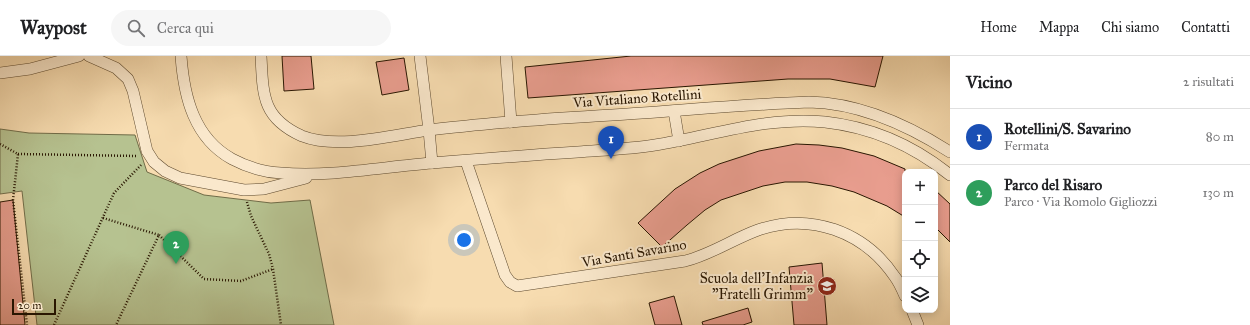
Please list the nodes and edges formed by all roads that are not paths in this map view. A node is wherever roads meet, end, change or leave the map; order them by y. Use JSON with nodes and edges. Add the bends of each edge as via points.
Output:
{"nodes":[{"id":1,"x":79,"y":56,"type":"edge"},
{"id":2,"x":89,"y":56,"type":"edge"},
{"id":3,"x":181,"y":56,"type":"edge"},
{"id":4,"x":262,"y":56,"type":"edge"},
{"id":5,"x":420,"y":56,"type":"edge"},
{"id":6,"x":506,"y":56,"type":"edge"},
{"id":7,"x":0,"y":73,"type":"edge"},
{"id":8,"x":674,"y":111,"type":"junction"},
{"id":9,"x":511,"y":122,"type":"junction"},
{"id":10,"x":429,"y":130,"type":"junction"},
{"id":11,"x":679,"y":141,"type":"junction"},
{"id":12,"x":950,"y":152,"type":"edge"},
{"id":13,"x":466,"y":161,"type":"junction"},
{"id":14,"x":432,"y":163,"type":"junction"},
{"id":15,"x":322,"y":173,"type":"junction"},
{"id":16,"x":950,"y":175,"type":"edge"},
{"id":17,"x":902,"y":290,"type":"edge"},
{"id":18,"x":913,"y":313,"type":"edge"},
{"id":19,"x":918,"y":325,"type":"edge"}],
"edges":[{"from":1,"to":7,"type":"street","via":[[30,69]]},
{"from":2,"to":15,"type":"street","via":[[116,68],[129,82],[149,156],[164,171],[180,178],[244,190],[264,189]]},
{"from":3,"to":15,"type":"street","via":[[189,107],[209,141],[228,157],[264,171],[290,174]]},
{"from":4,"to":10,"type":"street","name":"Via Vitaliano Rotellini","via":[[264,95],[272,114],[289,129],[303,136],[318,140],[352,141]]},
{"from":5,"to":10,"type":"street"},
{"from":6,"to":9,"type":"street"},
{"from":8,"to":9,"type":"street","name":"Via Vitaliano Rotellini"},
{"from":8,"to":11,"type":"street"},
{"from":8,"to":12,"type":"street","name":"Via Vitaliano Rotellini","via":[[812,102],[833,104],[894,122],[930,139]]},
{"from":9,"to":10,"type":"street","name":"Via Vitaliano Rotellini"},
{"from":10,"to":14,"type":"street"},
{"from":11,"to":13,"type":"street","via":[[650,146]]},
{"from":11,"to":16,"type":"street","via":[[778,122],[824,122],[856,127],[902,144]]},
{"from":13,"to":14,"type":"street"},
{"from":13,"to":17,"type":"street","name":"Via Santi Savarino","via":[[505,275],[517,286],[685,261],[759,230],[780,224],[801,223],[837,230],[862,243],[884,263]]},
{"from":14,"to":15,"type":"street"},
{"from":18,"to":19,"type":"street"}]}
